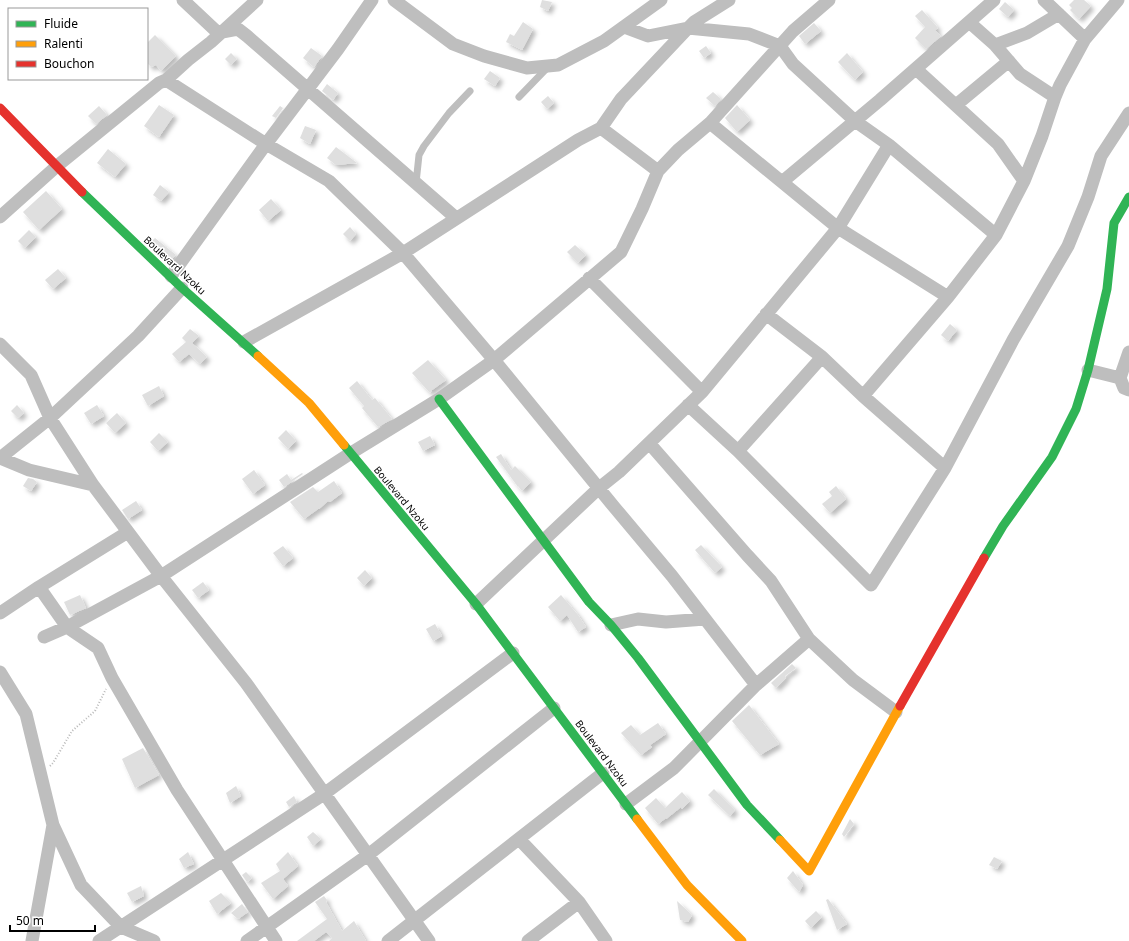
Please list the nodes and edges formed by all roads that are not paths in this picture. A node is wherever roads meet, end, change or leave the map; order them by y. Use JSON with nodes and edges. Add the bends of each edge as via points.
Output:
{"nodes":[{"id":1,"x":183,"y":0,"type":"edge"},
{"id":2,"x":257,"y":0,"type":"edge"},
{"id":3,"x":372,"y":0,"type":"edge"},
{"id":4,"x":394,"y":0,"type":"edge"},
{"id":5,"x":661,"y":0,"type":"edge"},
{"id":6,"x":729,"y":0,"type":"edge"},
{"id":7,"x":829,"y":0,"type":"edge"},
{"id":8,"x":994,"y":0,"type":"edge"},
{"id":9,"x":1044,"y":0,"type":"edge"},
{"id":10,"x":1118,"y":0,"type":"edge"},
{"id":11,"x":1059,"y":14,"type":"junction"},
{"id":12,"x":969,"y":22,"type":"junction"},
{"id":13,"x":624,"y":27,"type":"junction"},
{"id":14,"x":688,"y":28,"type":"junction"},
{"id":15,"x":222,"y":32,"type":"junction"},
{"id":16,"x":1085,"y":39,"type":"junction"},
{"id":17,"x":995,"y":45,"type":"junction"},
{"id":18,"x":780,"y":46,"type":"junction"},
{"id":19,"x":1009,"y":61,"type":"junction"},
{"id":20,"x":549,"y":66,"type":"junction"},
{"id":21,"x":916,"y":69,"type":"junction"},
{"id":22,"x":166,"y":80,"type":"junction"},
{"id":23,"x":307,"y":89,"type":"junction"},
{"id":24,"x":470,"y":91,"type":"dead end"},
{"id":25,"x":519,"y":97,"type":"dead end"},
{"id":26,"x":1055,"y":97,"type":"junction"},
{"id":27,"x":956,"y":105,"type":"junction"},
{"id":28,"x":0,"y":108,"type":"edge"},
{"id":29,"x":1129,"y":113,"type":"edge"},
{"id":30,"x":854,"y":122,"type":"junction"},
{"id":31,"x":710,"y":123,"type":"junction"},
{"id":32,"x":601,"y":128,"type":"junction"},
{"id":33,"x":266,"y":144,"type":"junction"},
{"id":34,"x":889,"y":145,"type":"junction"},
{"id":35,"x":57,"y":166,"type":"junction"},
{"id":36,"x":658,"y":171,"type":"junction"},
{"id":37,"x":1024,"y":181,"type":"junction"},
{"id":38,"x":782,"y":182,"type":"junction"},
{"id":39,"x":416,"y":183,"type":"junction"},
{"id":40,"x":1129,"y":197,"type":"edge"},
{"id":41,"x":0,"y":217,"type":"edge"},
{"id":42,"x":456,"y":218,"type":"junction"},
{"id":43,"x":838,"y":228,"type":"junction"},
{"id":44,"x":996,"y":235,"type":"junction"},
{"id":45,"x":403,"y":253,"type":"junction"},
{"id":46,"x":171,"y":276,"type":"junction"},
{"id":47,"x":589,"y":278,"type":"junction"},
{"id":48,"x":182,"y":288,"type":"junction"},
{"id":49,"x":948,"y":297,"type":"junction"},
{"id":50,"x":766,"y":314,"type":"junction"},
{"id":51,"x":244,"y":342,"type":"junction"},
{"id":52,"x":0,"y":344,"type":"edge"},
{"id":53,"x":1129,"y":352,"type":"edge"},
{"id":54,"x":822,"y":358,"type":"junction"},
{"id":55,"x":494,"y":360,"type":"junction"},
{"id":56,"x":1088,"y":370,"type":"junction"},
{"id":57,"x":1120,"y":378,"type":"junction"},
{"id":58,"x":1129,"y":390,"type":"edge"},
{"id":59,"x":702,"y":392,"type":"junction"},
{"id":60,"x":863,"y":396,"type":"junction"},
{"id":61,"x":439,"y":399,"type":"junction"},
{"id":62,"x":688,"y":405,"type":"junction"},
{"id":63,"x":50,"y":418,"type":"junction"},
{"id":64,"x":649,"y":443,"type":"junction"},
{"id":65,"x":738,"y":451,"type":"junction"},
{"id":66,"x":351,"y":453,"type":"junction"},
{"id":67,"x":0,"y":458,"type":"edge"},
{"id":68,"x":945,"y":468,"type":"junction"},
{"id":69,"x":93,"y":485,"type":"junction"},
{"id":70,"x":599,"y":488,"type":"junction"},
{"id":71,"x":128,"y":532,"type":"junction"},
{"id":72,"x":543,"y":541,"type":"junction"},
{"id":73,"x":161,"y":576,"type":"junction"},
{"id":74,"x":39,"y":587,"type":"junction"},
{"id":75,"x":476,"y":604,"type":"junction"},
{"id":76,"x":0,"y":613,"type":"edge"},
{"id":77,"x":705,"y":618,"type":"junction"},
{"id":78,"x":612,"y":624,"type":"junction"},
{"id":79,"x":68,"y":627,"type":"junction"},
{"id":80,"x":44,"y":638,"type":"dead end"},
{"id":81,"x":809,"y":639,"type":"junction"},
{"id":82,"x":513,"y":654,"type":"junction"},
{"id":83,"x":0,"y":672,"type":"edge"},
{"id":84,"x":756,"y":684,"type":"junction"},
{"id":85,"x":554,"y":708,"type":"junction"},
{"id":86,"x":896,"y":712,"type":"junction"},
{"id":87,"x":700,"y":742,"type":"junction"},
{"id":88,"x":603,"y":773,"type":"junction"},
{"id":89,"x":324,"y":794,"type":"junction"},
{"id":90,"x":626,"y":804,"type":"junction"},
{"id":91,"x":54,"y":825,"type":"junction"},
{"id":92,"x":519,"y":839,"type":"junction"},
{"id":93,"x":368,"y":855,"type":"junction"},
{"id":94,"x":224,"y":860,"type":"junction"},
{"id":95,"x":579,"y":902,"type":"junction"},
{"id":96,"x":414,"y":921,"type":"junction"},
{"id":97,"x":121,"y":926,"type":"junction"},
{"id":98,"x":268,"y":927,"type":"junction"},
{"id":99,"x":32,"y":941,"type":"edge"},
{"id":100,"x":99,"y":941,"type":"edge"},
{"id":101,"x":154,"y":941,"type":"edge"},
{"id":102,"x":247,"y":941,"type":"edge"},
{"id":103,"x":276,"y":941,"type":"edge"},
{"id":104,"x":388,"y":941,"type":"edge"},
{"id":105,"x":429,"y":941,"type":"edge"},
{"id":106,"x":528,"y":941,"type":"edge"},
{"id":107,"x":606,"y":941,"type":"edge"},
{"id":108,"x":742,"y":941,"type":"edge"}],
"edges":[{"from":1,"to":15,"type":"street","via":[[216,30]]},
{"from":2,"to":15,"type":"street"},
{"from":3,"to":23,"type":"street"},
{"from":4,"to":20,"type":"street","via":[[453,44],[527,68]]},
{"from":5,"to":13,"type":"street"},
{"from":6,"to":14,"type":"street"},
{"from":7,"to":18,"type":"street","via":[[793,31]]},
{"from":8,"to":12,"type":"street"},
{"from":9,"to":11,"type":"street"},
{"from":10,"to":16,"type":"street"},
{"from":11,"to":16,"type":"street"},
{"from":11,"to":17,"type":"street","via":[[1027,33]]},
{"from":12,"to":17,"type":"street"},
{"from":12,"to":21,"type":"street"},
{"from":13,"to":14,"type":"street","via":[[648,36]]},
{"from":13,"to":20,"type":"street","via":[[584,52],[558,65]]},
{"from":14,"to":18,"type":"street","via":[[749,34]]},
{"from":14,"to":32,"type":"street","via":[[621,99]]},
{"from":15,"to":22,"type":"street"},
{"from":15,"to":23,"type":"street","via":[[238,29]]},
{"from":16,"to":26,"type":"street"},
{"from":17,"to":19,"type":"street"},
{"from":18,"to":30,"type":"street","via":[[793,64]]},
{"from":18,"to":31,"type":"street"},
{"from":19,"to":26,"type":"street","via":[[1020,74]]},
{"from":19,"to":27,"type":"street"},
{"from":20,"to":25,"type":"lane"},
{"from":21,"to":27,"type":"street"},
{"from":21,"to":30,"type":"street"},
{"from":22,"to":33,"type":"street"},
{"from":22,"to":35,"type":"street"},
{"from":23,"to":33,"type":"street"},
{"from":23,"to":39,"type":"street"},
{"from":24,"to":39,"type":"lane","via":[[449,113],[419,154]]},
{"from":26,"to":37,"type":"street"},
{"from":27,"to":37,"type":"street","via":[[998,144]]},
{"from":28,"to":35,"type":"street","name":"Boulevard Nzoku"},
{"from":29,"to":68,"type":"street","via":[[1101,156],[1068,246],[1013,340]]},
{"from":30,"to":34,"type":"street"},
{"from":30,"to":38,"type":"street"},
{"from":31,"to":36,"type":"street"},
{"from":31,"to":38,"type":"street"},
{"from":32,"to":36,"type":"street"},
{"from":32,"to":42,"type":"street"},
{"from":33,"to":45,"type":"street","via":[[329,181]]},
{"from":33,"to":46,"type":"street"},
{"from":34,"to":43,"type":"street"},
{"from":34,"to":44,"type":"street"},
{"from":35,"to":41,"type":"street"},
{"from":35,"to":46,"type":"street","name":"Boulevard Nzoku"},
{"from":36,"to":47,"type":"street","via":[[620,252]]},
{"from":37,"to":44,"type":"street"},
{"from":38,"to":43,"type":"street"},
{"from":39,"to":42,"type":"street"},
{"from":40,"to":56,"type":"street","via":[[1114,223],[1108,289]]},
{"from":42,"to":45,"type":"street"},
{"from":43,"to":49,"type":"street"},
{"from":43,"to":50,"type":"street"},
{"from":44,"to":49,"type":"street"},
{"from":45,"to":51,"type":"street"},
{"from":45,"to":55,"type":"street"},
{"from":46,"to":48,"type":"street","name":"Boulevard Nzoku"},
{"from":47,"to":55,"type":"street"},
{"from":47,"to":59,"type":"street"},
{"from":48,"to":51,"type":"street","name":"Boulevard Nzoku"},
{"from":48,"to":63,"type":"street","via":[[138,336]]},
{"from":49,"to":60,"type":"street"},
{"from":50,"to":54,"type":"street"},
{"from":50,"to":59,"type":"street"},
{"from":51,"to":66,"type":"street","name":"Boulevard Nzoku","via":[[310,403]]},
{"from":52,"to":63,"type":"street","via":[[31,376]]},
{"from":53,"to":57,"type":"street"},
{"from":54,"to":60,"type":"street"},
{"from":54,"to":65,"type":"street"},
{"from":55,"to":61,"type":"street"},
{"from":55,"to":70,"type":"street"},
{"from":56,"to":57,"type":"street"},
{"from":56,"to":86,"type":"street","via":[[1076,409],[1052,457],[1003,526]]},
{"from":57,"to":58,"type":"street","via":[[1124,388]]},
{"from":59,"to":62,"type":"street"},
{"from":60,"to":68,"type":"street"},
{"from":61,"to":66,"type":"street"},
{"from":61,"to":72,"type":"street"},
{"from":62,"to":64,"type":"street"},
{"from":62,"to":65,"type":"street"},
{"from":63,"to":67,"type":"street"},
{"from":63,"to":69,"type":"street"},
{"from":64,"to":70,"type":"street"},
{"from":64,"to":81,"type":"street","via":[[771,581]]},
{"from":65,"to":68,"type":"street","via":[[871,585]]},
{"from":66,"to":73,"type":"street"},
{"from":66,"to":75,"type":"street","name":"Boulevard Nzoku"},
{"from":67,"to":69,"type":"street","via":[[29,470]]},
{"from":69,"to":71,"type":"street"},
{"from":70,"to":72,"type":"street"},
{"from":70,"to":77,"type":"street"},
{"from":71,"to":73,"type":"street"},
{"from":71,"to":74,"type":"street"},
{"from":72,"to":75,"type":"street"},
{"from":72,"to":78,"type":"street","via":[[588,602]]},
{"from":73,"to":79,"type":"street"},
{"from":73,"to":89,"type":"street","via":[[246,683]]},
{"from":74,"to":76,"type":"street"},
{"from":74,"to":79,"type":"street"},
{"from":75,"to":82,"type":"street","name":"Boulevard Nzoku"},
{"from":77,"to":78,"type":"street","via":[[666,622],[638,619]]},
{"from":77,"to":84,"type":"street"},
{"from":78,"to":87,"type":"street"},
{"from":79,"to":80,"type":"street"},
{"from":79,"to":94,"type":"street","via":[[98,648],[112,678],[177,790]]},
{"from":81,"to":84,"type":"street"},
{"from":81,"to":86,"type":"street","via":[[853,680]]},
{"from":82,"to":85,"type":"street","name":"Boulevard Nzoku"},
{"from":82,"to":89,"type":"street"},
{"from":83,"to":91,"type":"street","via":[[26,714]]},
{"from":84,"to":87,"type":"street"},
{"from":85,"to":88,"type":"street","name":"Boulevard Nzoku"},
{"from":85,"to":93,"type":"street"},
{"from":86,"to":87,"type":"street","via":[[809,871],[747,805]]},
{"from":87,"to":90,"type":"street","via":[[674,768]]},
{"from":88,"to":90,"type":"street","name":"Boulevard Nzoku"},
{"from":88,"to":92,"type":"street"},
{"from":89,"to":93,"type":"street"},
{"from":89,"to":94,"type":"street"},
{"from":90,"to":108,"type":"street","name":"Boulevard Nzoku","via":[[687,885]]},
{"from":91,"to":97,"type":"street","via":[[81,885]]},
{"from":91,"to":99,"type":"street"},
{"from":92,"to":95,"type":"street"},
{"from":92,"to":96,"type":"street"},
{"from":93,"to":96,"type":"street"},
{"from":93,"to":98,"type":"street"},
{"from":94,"to":97,"type":"street"},
{"from":94,"to":98,"type":"street"},
{"from":95,"to":106,"type":"street"},
{"from":95,"to":107,"type":"street"},
{"from":96,"to":104,"type":"street"},
{"from":96,"to":105,"type":"street"},
{"from":97,"to":100,"type":"street"},
{"from":97,"to":101,"type":"street"},
{"from":98,"to":102,"type":"street"},
{"from":98,"to":103,"type":"street"}]}
